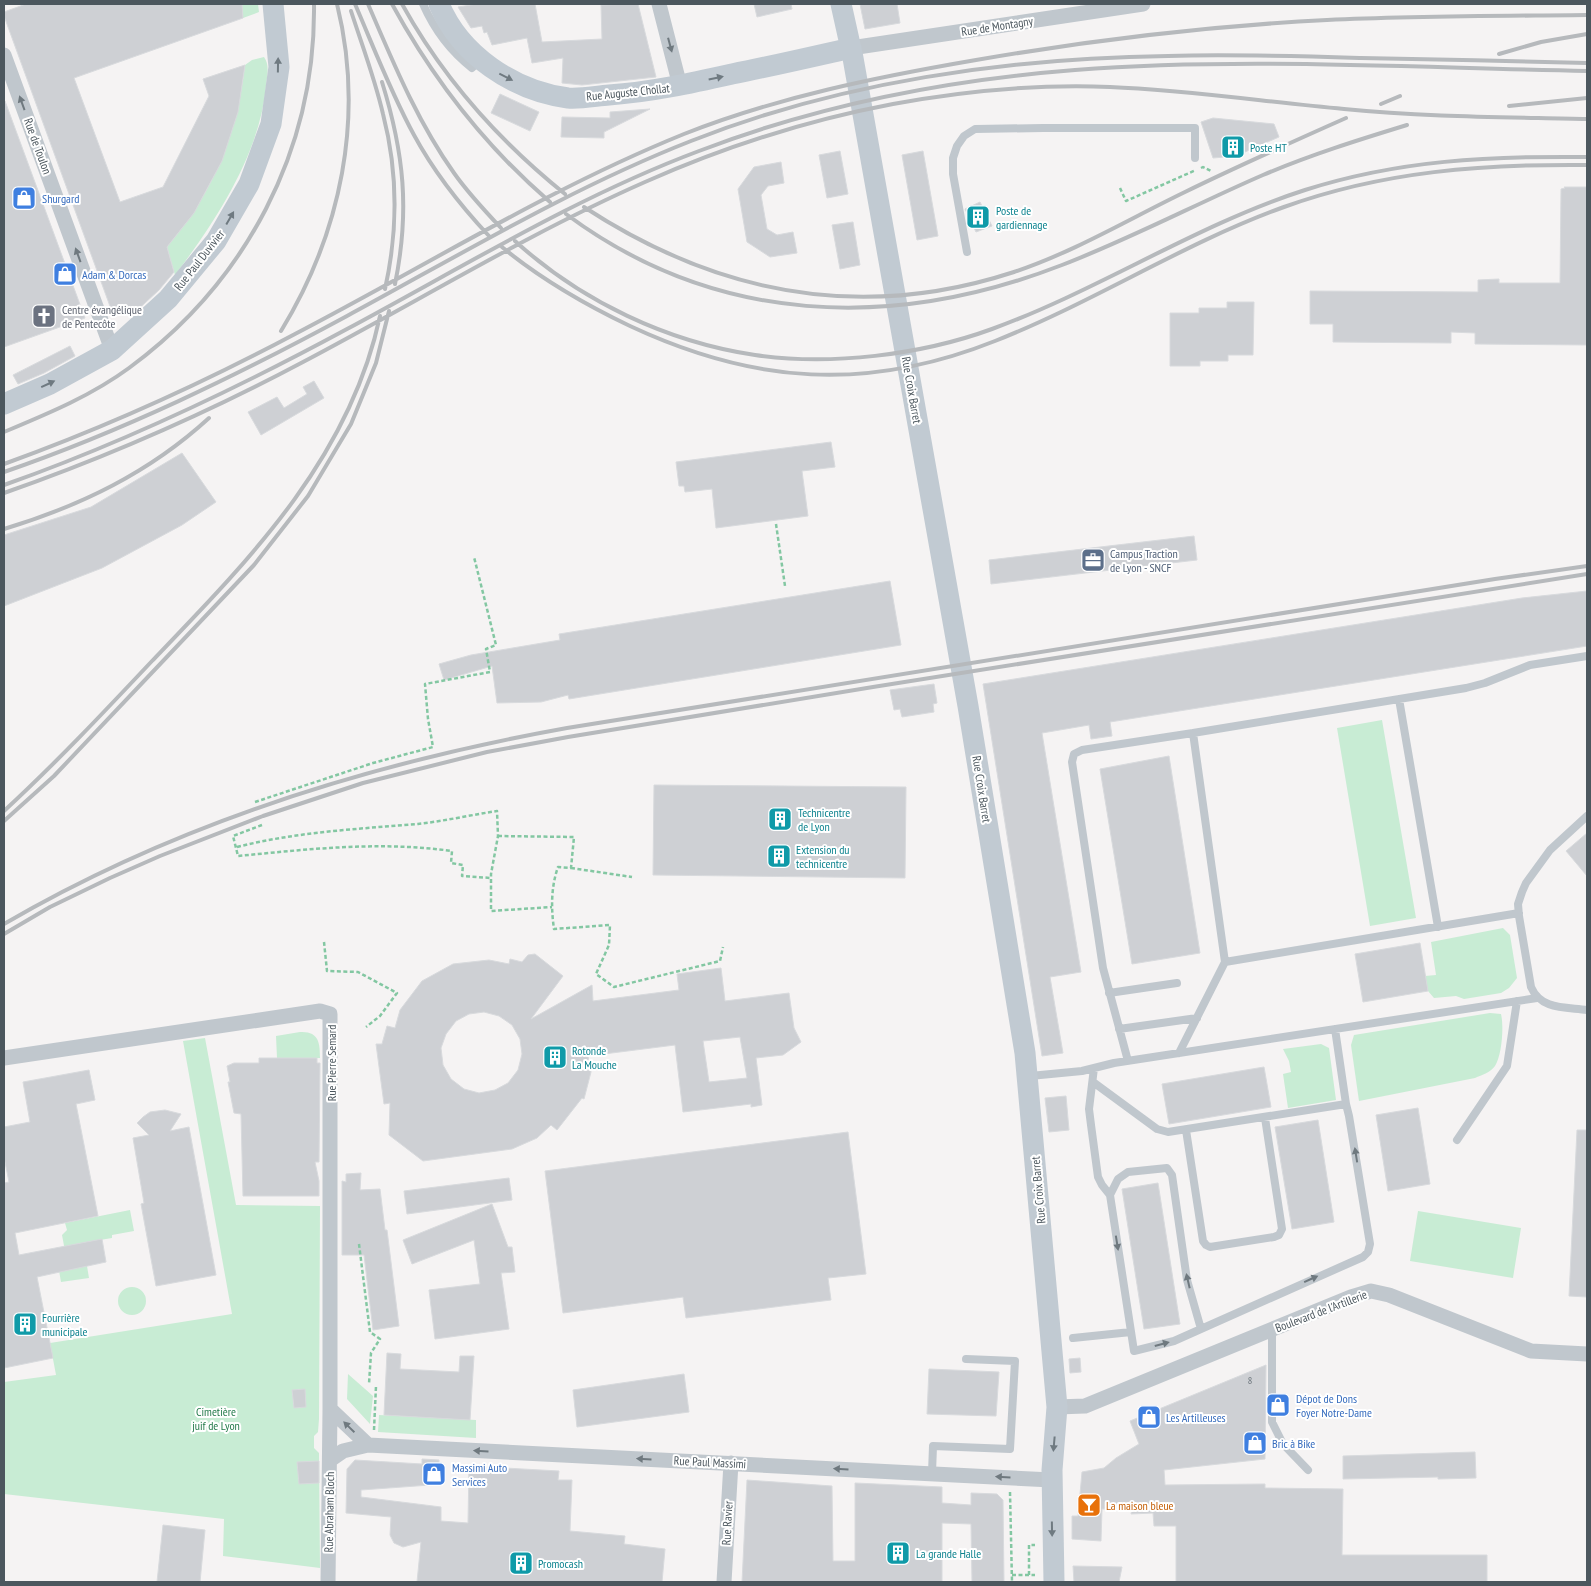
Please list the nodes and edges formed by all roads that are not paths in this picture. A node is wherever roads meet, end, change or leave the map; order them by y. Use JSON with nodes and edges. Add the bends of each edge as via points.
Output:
{"nodes":[{"id":1,"x":273,"y":4,"type":"edge"},
{"id":2,"x":423,"y":4,"type":"edge"},
{"id":3,"x":439,"y":4,"type":"edge"},
{"id":4,"x":659,"y":4,"type":"edge"},
{"id":5,"x":841,"y":4,"type":"edge"},
{"id":6,"x":1143,"y":4,"type":"edge"},
{"id":7,"x":851,"y":48,"type":"junction"},
{"id":8,"x":4,"y":54,"type":"edge"},
{"id":9,"x":481,"y":59,"type":"junction"},
{"id":10,"x":680,"y":86,"type":"junction"},
{"id":11,"x":1195,"y":158,"type":"dead end"},
{"id":12,"x":967,"y":252,"type":"dead end"},
{"id":13,"x":112,"y":350,"type":"junction"},
{"id":14,"x":4,"y":404,"type":"edge"},
{"id":15,"x":1587,"y":656,"type":"edge"},
{"id":16,"x":1399,"y":699,"type":"junction"},
{"id":17,"x":1193,"y":733,"type":"junction"},
{"id":18,"x":1587,"y":816,"type":"edge"},
{"id":19,"x":1519,"y":913,"type":"junction"},
{"id":20,"x":1438,"y":927,"type":"junction"},
{"id":21,"x":1225,"y":962,"type":"junction"},
{"id":22,"x":1177,"y":983,"type":"dead end"},
{"id":23,"x":1109,"y":993,"type":"junction"},
{"id":24,"x":1537,"y":998,"type":"junction"},
{"id":25,"x":1517,"y":1001,"type":"junction"},
{"id":26,"x":1587,"y":1010,"type":"edge"},
{"id":27,"x":1197,"y":1018,"type":"junction"},
{"id":28,"x":1119,"y":1029,"type":"junction"},
{"id":29,"x":1335,"y":1029,"type":"junction"},
{"id":30,"x":1179,"y":1053,"type":"junction"},
{"id":31,"x":4,"y":1058,"type":"edge"},
{"id":32,"x":1128,"y":1061,"type":"junction"},
{"id":33,"x":1094,"y":1068,"type":"junction"},
{"id":34,"x":1028,"y":1076,"type":"junction"},
{"id":35,"x":1093,"y":1082,"type":"junction"},
{"id":36,"x":1346,"y":1104,"type":"junction"},
{"id":37,"x":1265,"y":1118,"type":"junction"},
{"id":38,"x":1186,"y":1130,"type":"junction"},
{"id":39,"x":1457,"y":1140,"type":"dead end"},
{"id":40,"x":1110,"y":1195,"type":"junction"},
{"id":41,"x":1201,"y":1328,"type":"junction"},
{"id":42,"x":1272,"y":1330,"type":"junction"},
{"id":43,"x":1131,"y":1332,"type":"junction"},
{"id":44,"x":1073,"y":1338,"type":"dead end"},
{"id":45,"x":1587,"y":1354,"type":"edge"},
{"id":46,"x":966,"y":1359,"type":"dead end"},
{"id":47,"x":1057,"y":1407,"type":"junction"},
{"id":48,"x":330,"y":1409,"type":"junction"},
{"id":49,"x":371,"y":1438,"type":"junction"},
{"id":50,"x":330,"y":1442,"type":"joint"},
{"id":51,"x":330,"y":1460,"type":"junction"},
{"id":52,"x":731,"y":1463,"type":"junction"},
{"id":53,"x":1308,"y":1470,"type":"dead end"},
{"id":54,"x":932,"y":1473,"type":"junction"},
{"id":55,"x":1052,"y":1480,"type":"junction"},
{"id":56,"x":1047,"y":1578,"type":"edge"},
{"id":57,"x":328,"y":1582,"type":"edge"},
{"id":58,"x":724,"y":1582,"type":"edge"}],
"edges":[{"from":13,"to":1,"type":"street","name":"Rue Paul Duvivier","one_way":true,"via":[[168,299],[216,242],[249,184],[270,124],[279,66]]},
{"from":2,"to":9,"type":"lane","via":[[431,22],[457,56],[472,68]]},
{"from":3,"to":9,"type":"street","name":"Rue Auguste Chollat","via":[[451,26]]},
{"from":4,"to":10,"type":"street","one_way":true},
{"from":5,"to":7,"type":"street","name":"Rue Croix Barret"},
{"from":6,"to":7,"type":"street","name":"Rue de Montagny"},
{"from":10,"to":7,"type":"street","name":"Rue Auguste Chollat","one_way":true},
{"from":7,"to":34,"type":"street","name":"Rue Croix Barret","via":[[968,706]]},
{"from":13,"to":8,"type":"street","name":"Rue de Toulon","one_way":true},
{"from":9,"to":10,"type":"street","name":"Rue Auguste Chollat","one_way":true,"via":[[498,73],[521,84],[570,98],[631,94]]},
{"from":11,"to":12,"type":"lane","via":[[1195,128],[975,129],[964,136],[953,158]]},
{"from":14,"to":13,"type":"street","name":"Rue Paul Duvivier","one_way":true,"via":[[50,384]]},
{"from":15,"to":16,"type":"lane","via":[[1530,665],[1478,686]]},
{"from":16,"to":17,"type":"lane"},
{"from":16,"to":20,"type":"lane"},
{"from":17,"to":21,"type":"lane"},
{"from":17,"to":23,"type":"lane","via":[[1082,750],[1074,754],[1072,762]]},
{"from":18,"to":19,"type":"lane","via":[[1550,850],[1526,882],[1518,904]]},
{"from":19,"to":20,"type":"lane"},
{"from":19,"to":24,"type":"lane","via":[[1531,987]]},
{"from":20,"to":21,"type":"lane"},
{"from":21,"to":27,"type":"lane"},
{"from":22,"to":23,"type":"lane"},
{"from":23,"to":28,"type":"lane"},
{"from":24,"to":25,"type":"lane"},
{"from":24,"to":26,"type":"lane","via":[[1550,1005]]},
{"from":25,"to":29,"type":"lane"},
{"from":25,"to":39,"type":"lane","via":[[1507,1066]]},
{"from":27,"to":28,"type":"lane"},
{"from":27,"to":30,"type":"lane"},
{"from":28,"to":32,"type":"lane"},
{"from":29,"to":30,"type":"lane"},
{"from":29,"to":36,"type":"lane"},
{"from":30,"to":32,"type":"lane"},
{"from":31,"to":48,"type":"street","name":"Rue Pierre Semard","via":[[320,1011],[330,1014]]},
{"from":32,"to":33,"type":"lane"},
{"from":33,"to":34,"type":"lane"},
{"from":33,"to":35,"type":"lane"},
{"from":34,"to":47,"type":"street","name":"Rue Croix Barret"},
{"from":35,"to":38,"type":"lane","via":[[1157,1129],[1168,1132]]},
{"from":35,"to":40,"type":"lane","via":[[1089,1109],[1098,1177]]},
{"from":36,"to":37,"type":"lane"},
{"from":41,"to":36,"type":"lane","one_way":true,"via":[[1368,1252],[1370,1244]]},
{"from":37,"to":38,"type":"lane"},
{"from":37,"to":38,"type":"lane","via":[[1282,1229],[1279,1235],[1210,1247],[1202,1241]]},
{"from":41,"to":40,"type":"lane","one_way":true,"via":[[1187,1280],[1172,1175],[1167,1168],[1128,1172],[1118,1179]]},
{"from":40,"to":43,"type":"lane","one_way":true},
{"from":43,"to":41,"type":"lane","one_way":true,"via":[[1134,1351],[1174,1340]]},
{"from":42,"to":45,"type":"street","name":"Boulevard de l'Artillerie","via":[[1372,1291],[1398,1298],[1531,1351]]},
{"from":42,"to":47,"type":"street","name":"Boulevard de l'Artillerie","via":[[1085,1406]]},
{"from":42,"to":53,"type":"lane","via":[[1272,1422],[1283,1444]]},
{"from":43,"to":44,"type":"lane"},
{"from":46,"to":54,"type":"lane","via":[[1015,1362],[1010,1449],[933,1446]]},
{"from":47,"to":55,"type":"street","name":"Rue Croix Barret","one_way":true},
{"from":49,"to":48,"type":"street","one_way":true},
{"from":48,"to":50,"type":"street","name":"Rue Pierre Semard"},
{"from":49,"to":51,"type":"street","name":"Rue Paul Massimi"},
{"from":52,"to":49,"type":"street","name":"Rue Paul Massimi","one_way":true},
{"from":50,"to":51,"type":"street","name":"Rue Abraham Bloch"},
{"from":51,"to":57,"type":"street","name":"Rue Abraham Bloch"},
{"from":54,"to":52,"type":"street","name":"Rue Paul Massimi","one_way":true},
{"from":52,"to":58,"type":"street","name":"Rue Ravier"},
{"from":55,"to":54,"type":"street","name":"Rue Paul Massimi","one_way":true},
{"from":55,"to":56,"type":"street","name":"Rue Croix Barret","one_way":true}]}
